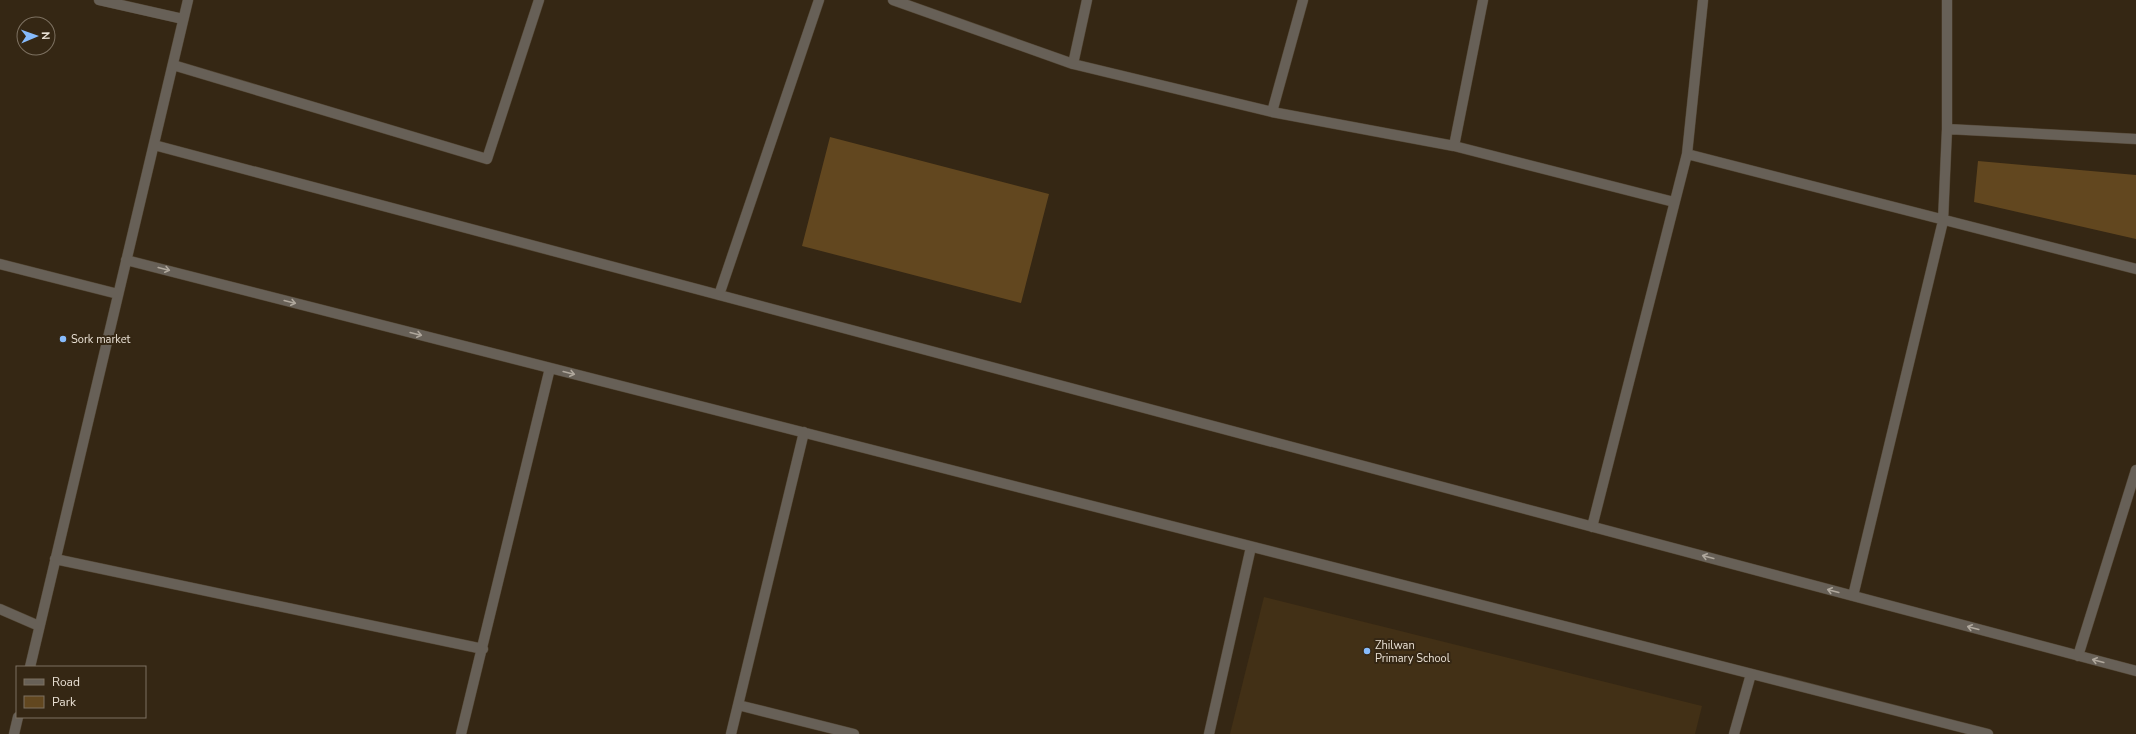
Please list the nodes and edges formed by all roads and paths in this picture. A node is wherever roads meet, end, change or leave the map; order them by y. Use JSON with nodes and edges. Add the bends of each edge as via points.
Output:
{"nodes":[{"id":1,"x":99,"y":0,"type":"edge"},
{"id":2,"x":188,"y":0,"type":"edge"},
{"id":3,"x":539,"y":0,"type":"edge"},
{"id":4,"x":819,"y":0,"type":"edge"},
{"id":5,"x":893,"y":0,"type":"edge"},
{"id":6,"x":1087,"y":0,"type":"edge"},
{"id":7,"x":1303,"y":0,"type":"edge"},
{"id":8,"x":1483,"y":0,"type":"edge"},
{"id":9,"x":1703,"y":0,"type":"edge"},
{"id":10,"x":1947,"y":0,"type":"edge"},
{"id":11,"x":183,"y":19,"type":"junction"},
{"id":12,"x":1073,"y":64,"type":"junction"},
{"id":13,"x":173,"y":65,"type":"junction"},
{"id":14,"x":1272,"y":112,"type":"junction"},
{"id":15,"x":1947,"y":129,"type":"junction"},
{"id":16,"x":2136,"y":139,"type":"edge"},
{"id":17,"x":154,"y":145,"type":"junction"},
{"id":18,"x":1454,"y":146,"type":"junction"},
{"id":19,"x":1687,"y":154,"type":"junction"},
{"id":20,"x":1674,"y":202,"type":"junction"},
{"id":21,"x":1944,"y":221,"type":"junction"},
{"id":22,"x":126,"y":260,"type":"junction"},
{"id":23,"x":0,"y":264,"type":"edge"},
{"id":24,"x":2136,"y":269,"type":"edge"},
{"id":25,"x":118,"y":294,"type":"junction"},
{"id":26,"x":718,"y":295,"type":"junction"},
{"id":27,"x":550,"y":368,"type":"junction"},
{"id":28,"x":804,"y":432,"type":"junction"},
{"id":29,"x":2136,"y":470,"type":"edge"},
{"id":30,"x":1592,"y":527,"type":"junction"},
{"id":31,"x":1251,"y":547,"type":"junction"},
{"id":32,"x":55,"y":559,"type":"junction"},
{"id":33,"x":1853,"y":596,"type":"junction"},
{"id":34,"x":0,"y":609,"type":"edge"},
{"id":35,"x":39,"y":626,"type":"junction"},
{"id":36,"x":483,"y":649,"type":"junction"},
{"id":37,"x":2078,"y":656,"type":"junction"},
{"id":38,"x":30,"y":666,"type":"edge"},
{"id":39,"x":2136,"y":671,"type":"edge"},
{"id":40,"x":1751,"y":674,"type":"junction"},
{"id":41,"x":738,"y":705,"type":"junction"},
{"id":42,"x":18,"y":718,"type":"edge"},
{"id":43,"x":14,"y":734,"type":"edge"},
{"id":44,"x":461,"y":734,"type":"edge"},
{"id":45,"x":731,"y":734,"type":"edge"},
{"id":46,"x":854,"y":734,"type":"edge"},
{"id":47,"x":1209,"y":734,"type":"edge"},
{"id":48,"x":1734,"y":734,"type":"edge"},
{"id":49,"x":1988,"y":734,"type":"edge"}],
"edges":[{"from":1,"to":11,"type":"street"},
{"from":2,"to":11,"type":"street"},
{"from":3,"to":13,"type":"street","via":[[487,159]]},
{"from":4,"to":26,"type":"street"},
{"from":5,"to":12,"type":"street"},
{"from":6,"to":12,"type":"street"},
{"from":7,"to":14,"type":"street"},
{"from":8,"to":18,"type":"street"},
{"from":9,"to":19,"type":"street"},
{"from":10,"to":15,"type":"street"},
{"from":11,"to":13,"type":"street"},
{"from":12,"to":14,"type":"street"},
{"from":13,"to":17,"type":"street"},
{"from":14,"to":18,"type":"street"},
{"from":15,"to":16,"type":"street"},
{"from":15,"to":21,"type":"street"},
{"from":17,"to":22,"type":"street"},
{"from":17,"to":26,"type":"street"},
{"from":18,"to":20,"type":"street"},
{"from":19,"to":20,"type":"street"},
{"from":19,"to":21,"type":"street"},
{"from":20,"to":30,"type":"street"},
{"from":21,"to":24,"type":"street"},
{"from":21,"to":33,"type":"street"},
{"from":22,"to":25,"type":"street"},
{"from":22,"to":27,"type":"street","one_way":true},
{"from":23,"to":25,"type":"street"},
{"from":25,"to":32,"type":"street"},
{"from":26,"to":30,"type":"street"},
{"from":27,"to":28,"type":"street","one_way":true},
{"from":27,"to":36,"type":"street"},
{"from":28,"to":31,"type":"street"},
{"from":28,"to":41,"type":"street"},
{"from":29,"to":37,"type":"street"},
{"from":33,"to":30,"type":"street","one_way":true},
{"from":31,"to":40,"type":"street"},
{"from":31,"to":47,"type":"street"},
{"from":32,"to":35,"type":"street"},
{"from":32,"to":36,"type":"street"},
{"from":37,"to":33,"type":"street","one_way":true},
{"from":34,"to":35,"type":"street"},
{"from":35,"to":38,"type":"street"},
{"from":36,"to":44,"type":"street"},
{"from":39,"to":37,"type":"street","one_way":true},
{"from":40,"to":48,"type":"street"},
{"from":40,"to":49,"type":"street"},
{"from":41,"to":45,"type":"street"},
{"from":41,"to":46,"type":"street"},
{"from":42,"to":43,"type":"street"}]}
